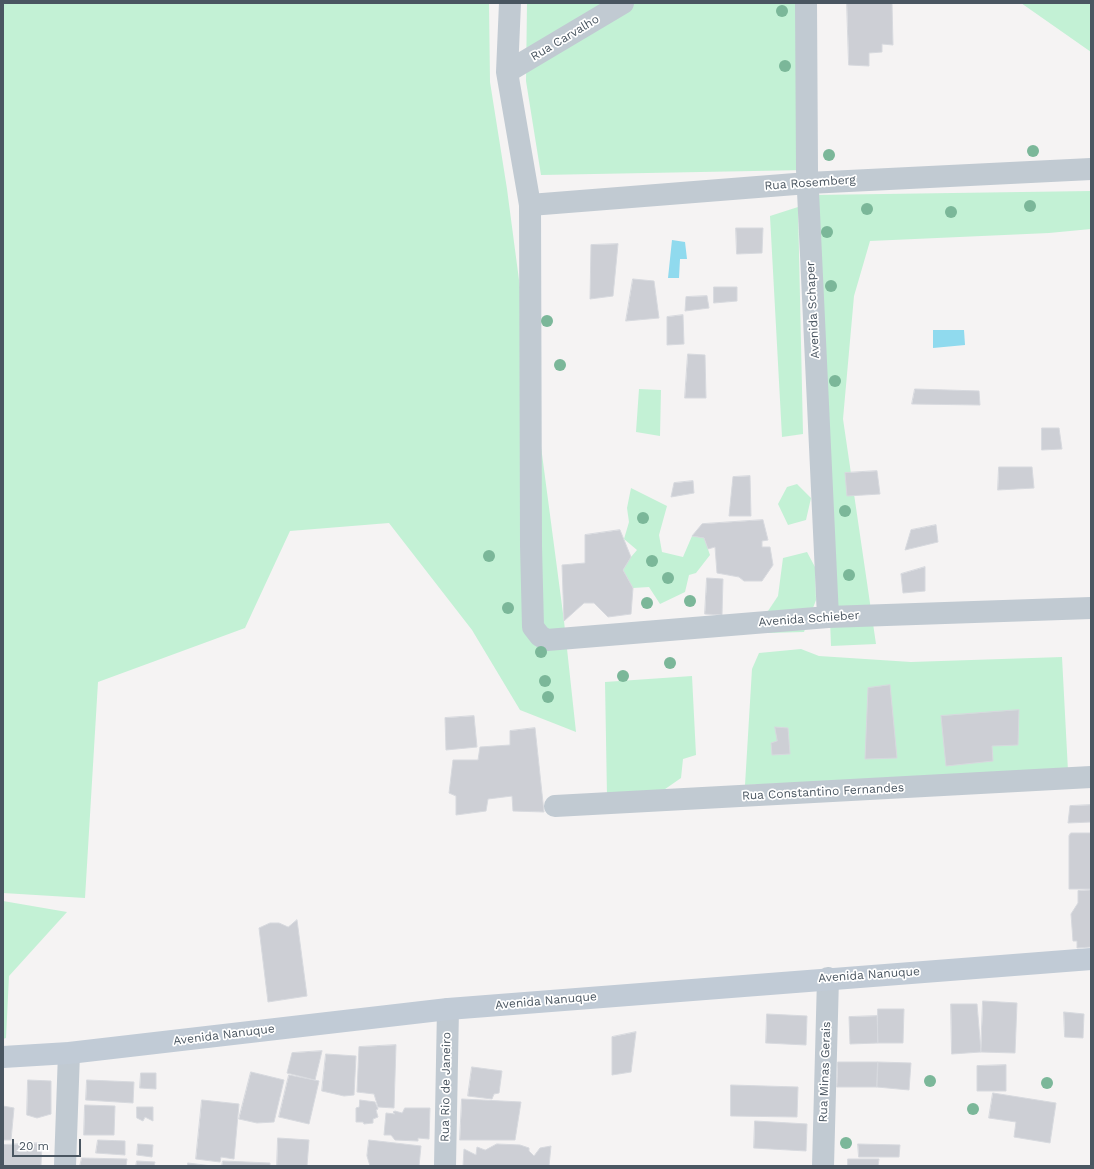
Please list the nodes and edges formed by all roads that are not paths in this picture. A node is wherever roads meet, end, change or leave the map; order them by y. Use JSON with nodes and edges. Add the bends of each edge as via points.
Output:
{"nodes":[{"id":1,"x":510,"y":3,"type":"edge"},
{"id":2,"x":623,"y":3,"type":"edge"},
{"id":3,"x":806,"y":3,"type":"edge"},
{"id":4,"x":507,"y":72,"type":"junction"},
{"id":5,"x":1091,"y":169,"type":"edge"},
{"id":6,"x":808,"y":182,"type":"junction"},
{"id":7,"x":530,"y":205,"type":"junction"},
{"id":8,"x":1091,"y":608,"type":"edge"},
{"id":9,"x":828,"y":617,"type":"junction"},
{"id":10,"x":1091,"y":777,"type":"edge"},
{"id":11,"x":555,"y":806,"type":"dead end"},
{"id":12,"x":1091,"y":958,"type":"edge"},
{"id":13,"x":828,"y":978,"type":"junction"},
{"id":14,"x":448,"y":1009,"type":"junction"},
{"id":15,"x":69,"y":1053,"type":"junction"},
{"id":16,"x":3,"y":1057,"type":"edge"},
{"id":17,"x":65,"y":1166,"type":"edge"},
{"id":18,"x":445,"y":1166,"type":"edge"},
{"id":19,"x":823,"y":1166,"type":"edge"}],
"edges":[{"from":1,"to":4,"type":"street"},
{"from":2,"to":4,"type":"street","name":"Rua Carvalho"},
{"from":3,"to":6,"type":"street","name":"Avenida Schaper"},
{"from":4,"to":7,"type":"street"},
{"from":5,"to":6,"type":"street","name":"Rua Rosemberg"},
{"from":6,"to":7,"type":"street","name":"Rua Rosemberg"},
{"from":6,"to":9,"type":"street","name":"Avenida Schaper"},
{"from":7,"to":9,"type":"street","name":"Avenida Schieber","via":[[533,627],[547,640]]},
{"from":8,"to":9,"type":"street","name":"Avenida Schieber"},
{"from":10,"to":11,"type":"street","name":"Rua Constantino Fernandes"},
{"from":12,"to":13,"type":"main road","name":"Avenida Nanuque"},
{"from":13,"to":14,"type":"main road","name":"Avenida Nanuque"},
{"from":13,"to":19,"type":"street","name":"Rua Minas Gerais"},
{"from":14,"to":15,"type":"main road","name":"Avenida Nanuque"},
{"from":14,"to":18,"type":"street","name":"Rua Rio de Janeiro"},
{"from":15,"to":16,"type":"main road","name":"Avenida Nanuque"},
{"from":15,"to":17,"type":"street"}]}
